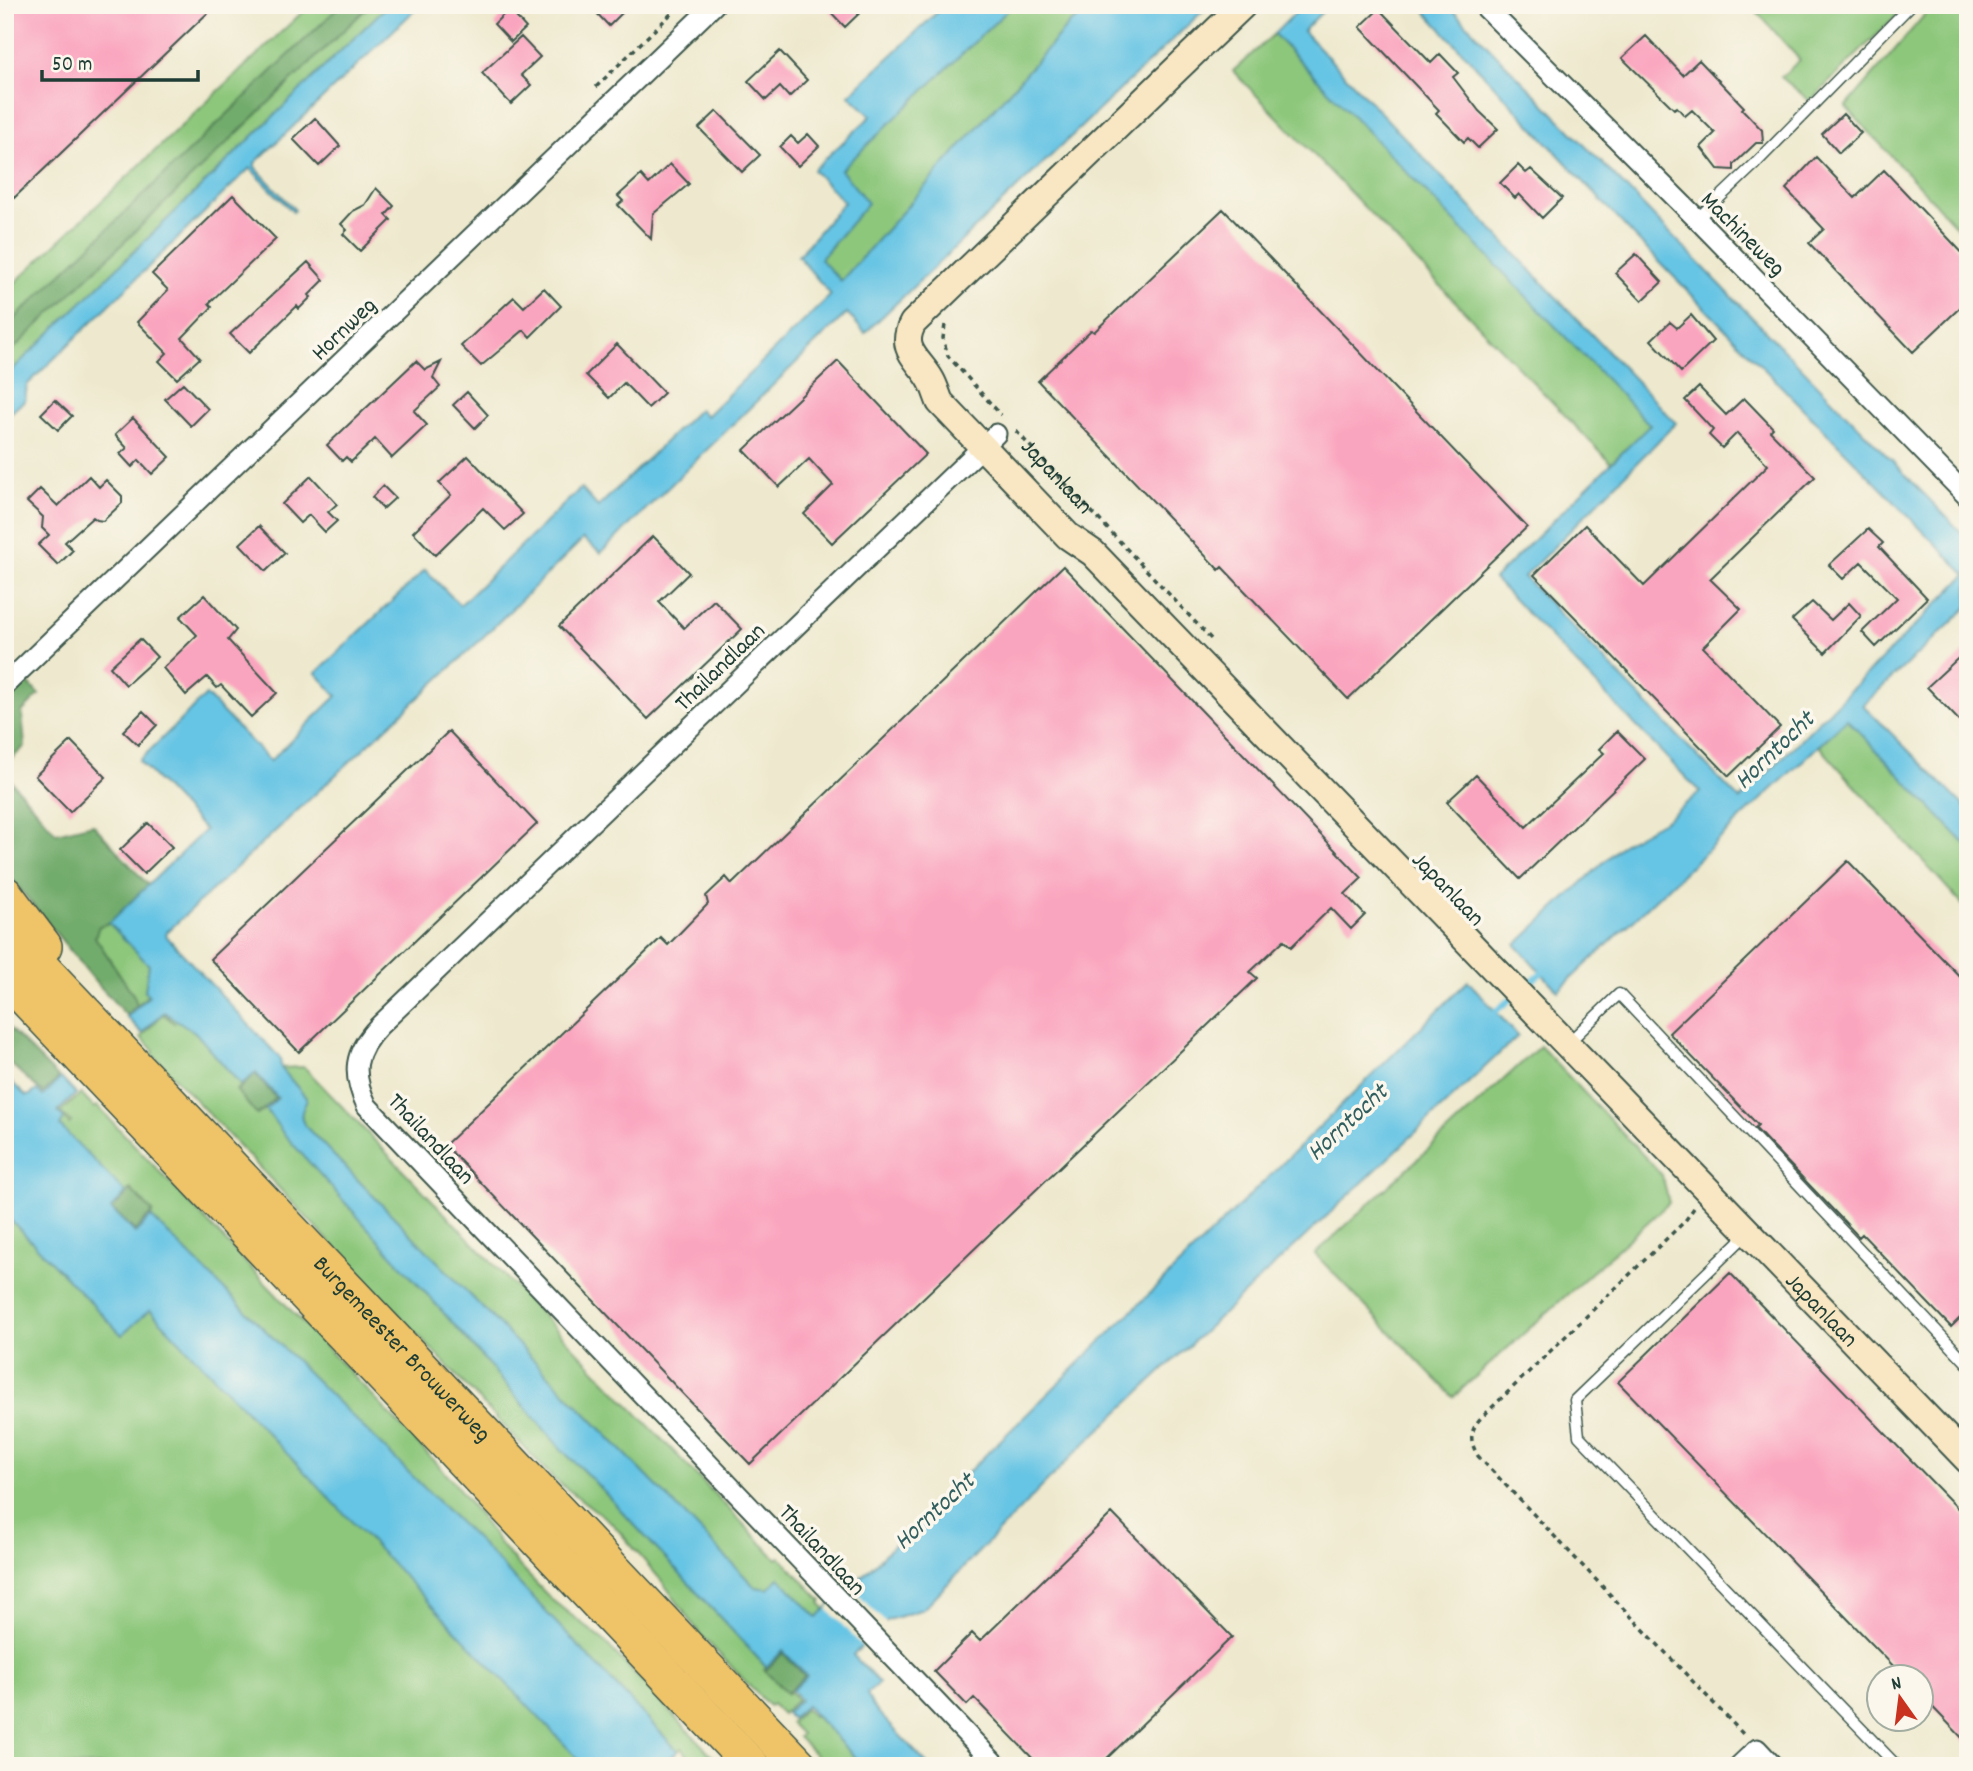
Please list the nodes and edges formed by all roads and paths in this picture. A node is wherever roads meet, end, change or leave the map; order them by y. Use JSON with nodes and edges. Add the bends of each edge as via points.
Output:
{"nodes":[{"id":1,"x":714,"y":5,"type":"edge"},
{"id":2,"x":1243,"y":5,"type":"edge"},
{"id":3,"x":1483,"y":5,"type":"edge"},
{"id":4,"x":1911,"y":5,"type":"edge"},
{"id":5,"x":1697,"y":219,"type":"junction"},
{"id":6,"x":945,"y":322,"type":"dead end"},
{"id":7,"x":990,"y":440,"type":"junction"},
{"id":8,"x":1968,"y":497,"type":"edge"},
{"id":9,"x":1216,"y":643,"type":"dead end"},
{"id":10,"x":5,"y":685,"type":"edge"},
{"id":11,"x":5,"y":894,"type":"edge"},
{"id":12,"x":5,"y":929,"type":"edge"},
{"id":13,"x":5,"y":978,"type":"edge"},
{"id":14,"x":5,"y":1002,"type":"edge"},
{"id":15,"x":79,"y":1007,"type":"junction"},
{"id":16,"x":1567,"y":1044,"type":"junction"},
{"id":17,"x":89,"y":1066,"type":"junction"},
{"id":18,"x":1749,"y":1233,"type":"junction"},
{"id":19,"x":1968,"y":1364,"type":"edge"},
{"id":20,"x":1963,"y":1446,"type":"edge"},
{"id":21,"x":752,"y":1766,"type":"edge"},
{"id":22,"x":800,"y":1766,"type":"edge"},
{"id":23,"x":997,"y":1766,"type":"edge"},
{"id":24,"x":1739,"y":1766,"type":"edge"},
{"id":25,"x":1773,"y":1766,"type":"edge"},
{"id":26,"x":1897,"y":1766,"type":"edge"}],
"edges":[{"from":1,"to":10,"type":"street","name":"Hornweg"},
{"from":2,"to":7,"type":"street","name":"Japanlaan","via":[[913,323],[907,341],[911,353],[930,378],[940,402]]},
{"from":3,"to":5,"type":"street","name":"Machineweg"},
{"from":4,"to":5,"type":"lane"},
{"from":5,"to":8,"type":"street","name":"Machineweg"},
{"from":6,"to":9,"type":"path","name":"Japanlaan","via":[[948,356]]},
{"from":7,"to":16,"type":"street","name":"Japanlaan","via":[[1068,536],[1093,553]]},
{"from":7,"to":23,"type":"street","name":"Thailandlaan","via":[[379,1026],[366,1040],[356,1064],[360,1091],[368,1105]]},
{"from":11,"to":15,"type":"highway","via":[[40,938]]},
{"from":12,"to":15,"type":"highway","name":"Burgemeester Brouwerweg"},
{"from":13,"to":17,"type":"highway","name":"Burgemeester Brouwerweg"},
{"from":14,"to":17,"type":"highway","via":[[43,1038]]},
{"from":15,"to":22,"type":"highway","name":"Burgemeester Brouwerweg"},
{"from":16,"to":18,"type":"street","name":"Japanlaan"},
{"from":16,"to":19,"type":"lane","via":[[1619,994]]},
{"from":17,"to":21,"type":"highway","name":"Burgemeester Brouwerweg"},
{"from":18,"to":20,"type":"street","name":"Japanlaan"},
{"from":18,"to":26,"type":"lane","via":[[1575,1400],[1579,1436]]},
{"from":24,"to":25,"type":"street","via":[[1757,1749]]}]}
